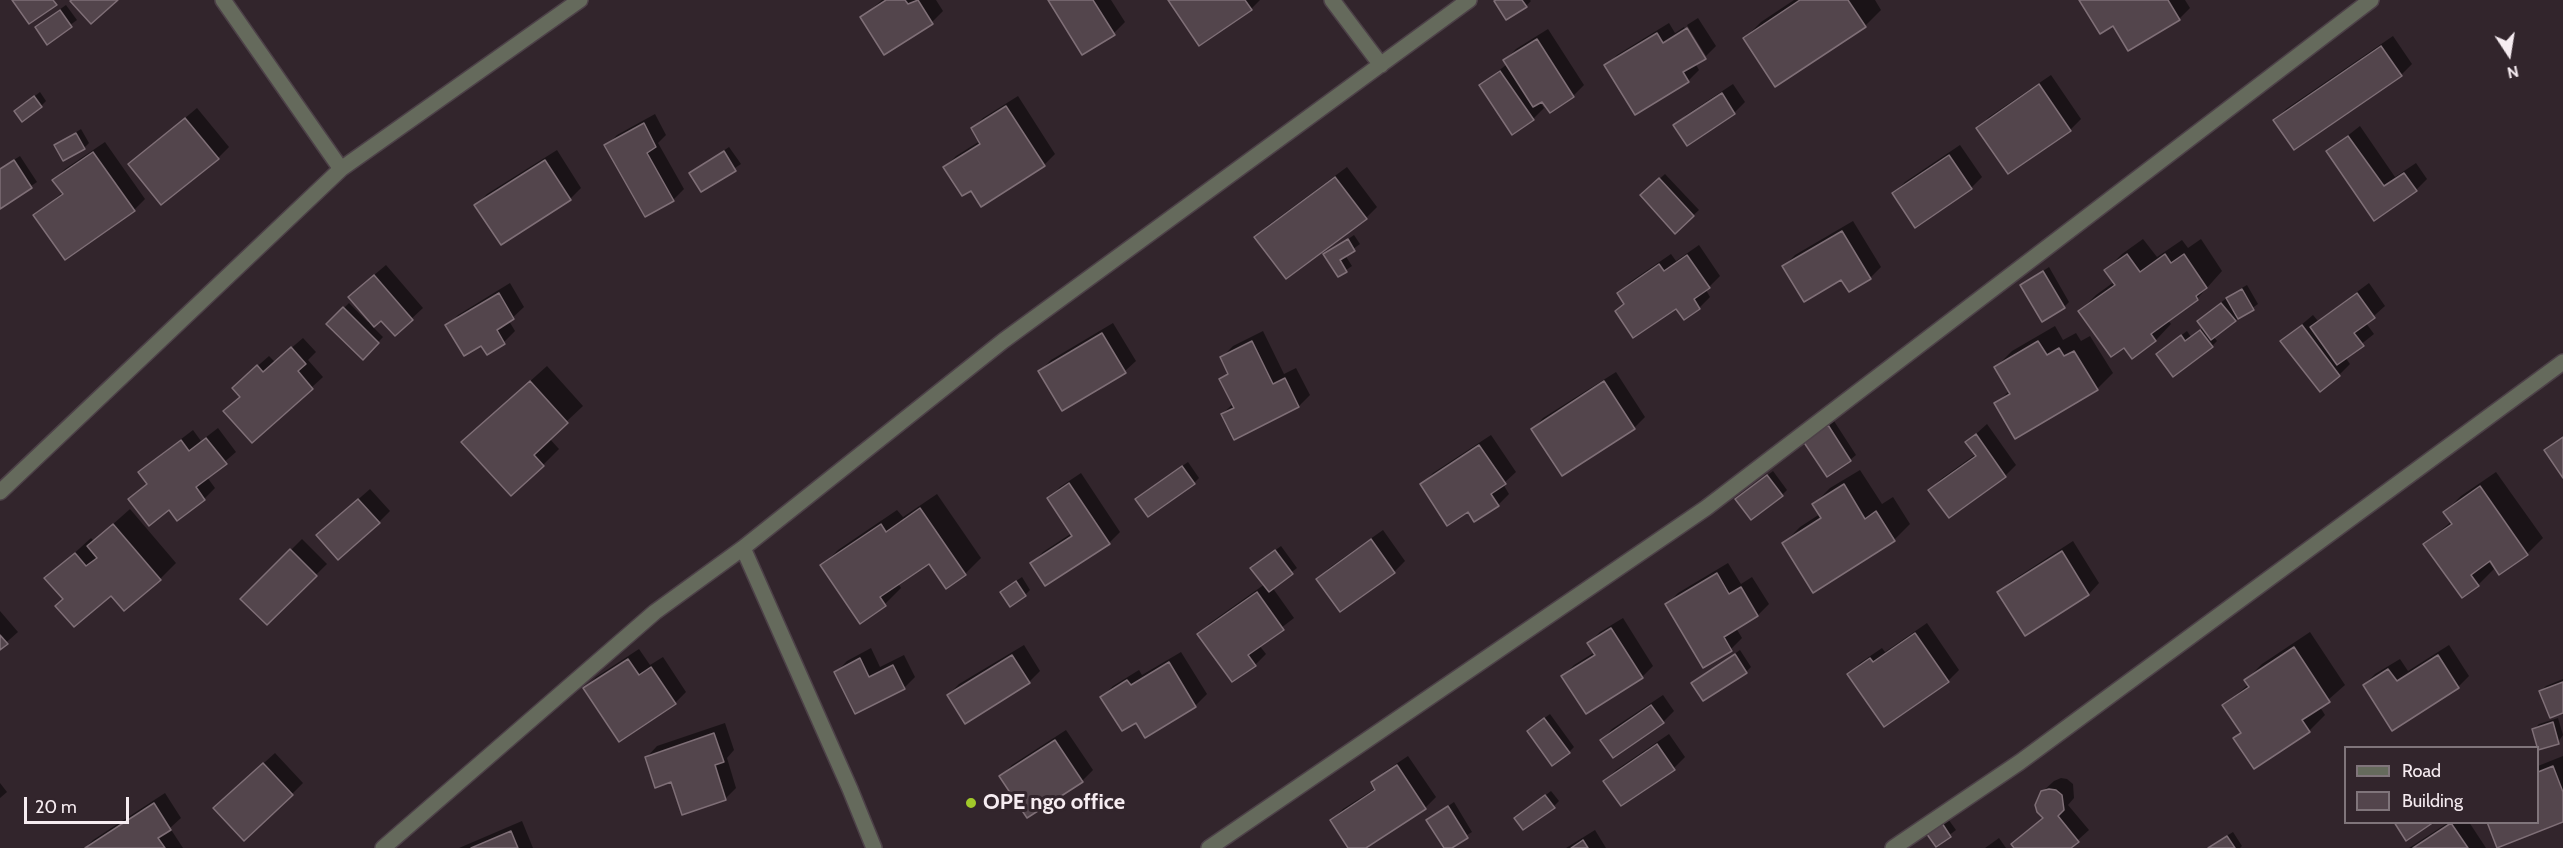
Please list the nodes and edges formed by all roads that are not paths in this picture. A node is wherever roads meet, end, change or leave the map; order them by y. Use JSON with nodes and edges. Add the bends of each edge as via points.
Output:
{"nodes":[{"id":1,"x":223,"y":0,"type":"edge"},
{"id":2,"x":580,"y":0,"type":"edge"},
{"id":3,"x":1332,"y":0,"type":"edge"},
{"id":4,"x":1469,"y":0,"type":"edge"},
{"id":5,"x":2371,"y":0,"type":"edge"},
{"id":6,"x":1381,"y":65,"type":"junction"},
{"id":7,"x":340,"y":169,"type":"junction"},
{"id":8,"x":2563,"y":362,"type":"edge"},
{"id":9,"x":0,"y":492,"type":"edge"},
{"id":10,"x":743,"y":548,"type":"junction"},
{"id":11,"x":383,"y":848,"type":"edge"},
{"id":12,"x":874,"y":848,"type":"edge"},
{"id":13,"x":1209,"y":848,"type":"edge"},
{"id":14,"x":1893,"y":848,"type":"edge"}],
"edges":[{"from":1,"to":7,"type":"street"},
{"from":2,"to":7,"type":"street"},
{"from":3,"to":6,"type":"street"},
{"from":4,"to":6,"type":"street"},
{"from":5,"to":13,"type":"street","via":[[1706,508]]},
{"from":6,"to":10,"type":"street","via":[[1003,341]]},
{"from":7,"to":9,"type":"street"},
{"from":8,"to":14,"type":"street","via":[[2020,762]]},
{"from":10,"to":11,"type":"street","via":[[655,612]]},
{"from":10,"to":12,"type":"street"}]}
